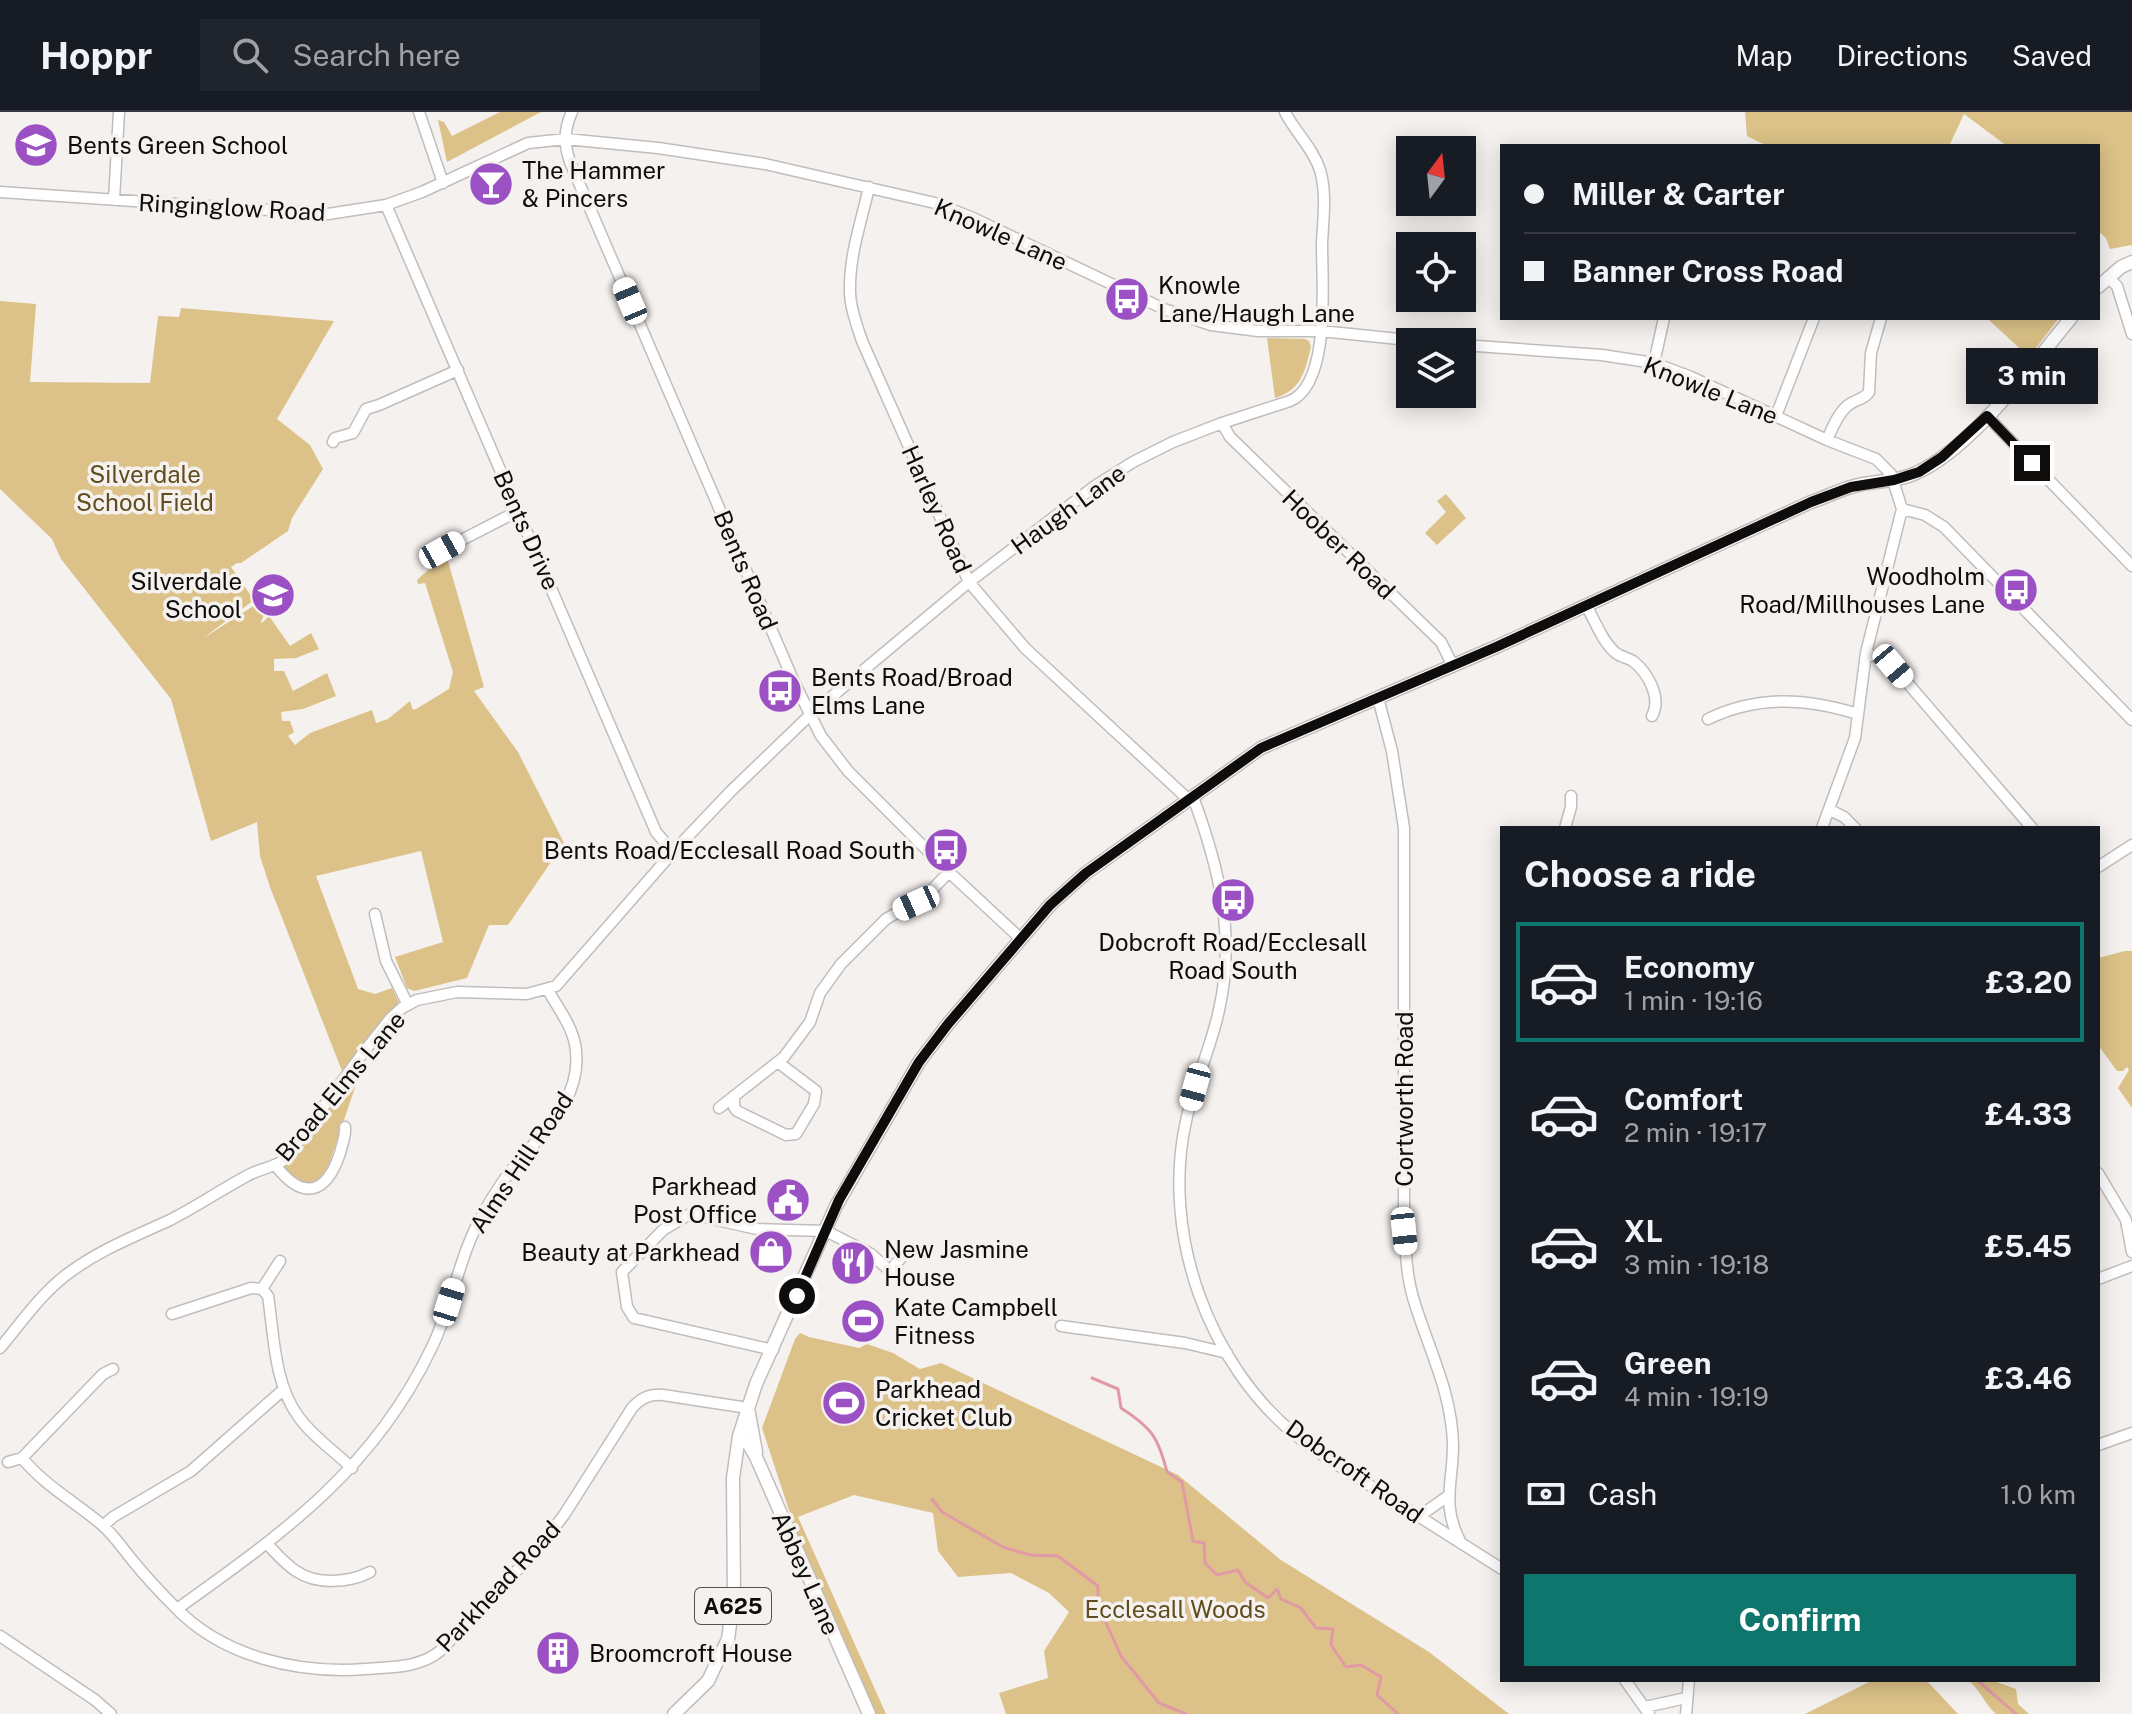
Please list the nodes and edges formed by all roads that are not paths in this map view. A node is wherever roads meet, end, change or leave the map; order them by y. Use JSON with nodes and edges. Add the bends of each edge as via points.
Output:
{"nodes":[{"id":1,"x":119,"y":112,"type":"edge"},
{"id":2,"x":419,"y":112,"type":"edge"},
{"id":3,"x":572,"y":112,"type":"edge"},
{"id":4,"x":1285,"y":112,"type":"edge"},
{"id":5,"x":566,"y":139,"type":"junction"},
{"id":6,"x":443,"y":183,"type":"junction"},
{"id":7,"x":869,"y":187,"type":"junction"},
{"id":8,"x":0,"y":192,"type":"edge"},
{"id":9,"x":114,"y":200,"type":"junction"},
{"id":10,"x":386,"y":205,"type":"junction"},
{"id":11,"x":2132,"y":262,"type":"edge"},
{"id":12,"x":2108,"y":277,"type":"junction"},
{"id":13,"x":2100,"y":285,"type":"edge"},
{"id":14,"x":1664,"y":320,"type":"edge"},
{"id":15,"x":1813,"y":320,"type":"edge"},
{"id":16,"x":1880,"y":320,"type":"edge"},
{"id":17,"x":2069,"y":320,"type":"edge"},
{"id":18,"x":2131,"y":328,"type":"edge"},
{"id":19,"x":1321,"y":331,"type":"junction"},
{"id":20,"x":1396,"y":339,"type":"edge"},
{"id":21,"x":1476,"y":346,"type":"edge"},
{"id":22,"x":1654,"y":363,"type":"junction"},
{"id":23,"x":458,"y":370,"type":"junction"},
{"id":24,"x":1776,"y":416,"type":"junction"},
{"id":25,"x":1987,"y":416,"type":"junction"},
{"id":26,"x":1222,"y":423,"type":"junction"},
{"id":27,"x":1827,"y":440,"type":"junction"},
{"id":28,"x":333,"y":442,"type":"dead end"},
{"id":29,"x":1894,"y":480,"type":"junction"},
{"id":30,"x":1902,"y":509,"type":"junction"},
{"id":31,"x":518,"y":511,"type":"junction"},
{"id":32,"x":442,"y":550,"type":"dead end"},
{"id":33,"x":2132,"y":566,"type":"edge"},
{"id":34,"x":969,"y":582,"type":"junction"},
{"id":35,"x":1586,"y":605,"type":"junction"},
{"id":36,"x":1866,"y":653,"type":"junction"},
{"id":37,"x":1453,"y":666,"type":"junction"},
{"id":38,"x":1378,"y":698,"type":"junction"},
{"id":39,"x":811,"y":714,"type":"junction"},
{"id":40,"x":1858,"y":714,"type":"junction"},
{"id":41,"x":1652,"y":716,"type":"dead end"},
{"id":42,"x":1708,"y":719,"type":"dead end"},
{"id":43,"x":2132,"y":720,"type":"edge"},
{"id":44,"x":1571,"y":796,"type":"dead end"},
{"id":45,"x":1191,"y":799,"type":"junction"},
{"id":46,"x":1830,"y":810,"type":"junction"},
{"id":47,"x":1566,"y":826,"type":"edge"},
{"id":48,"x":1823,"y":826,"type":"edge"},
{"id":49,"x":1853,"y":826,"type":"edge"},
{"id":50,"x":2030,"y":826,"type":"edge"},
{"id":51,"x":2132,"y":845,"type":"edge"},
{"id":52,"x":673,"y":852,"type":"junction"},
{"id":53,"x":2100,"y":866,"type":"edge"},
{"id":54,"x":949,"y":872,"type":"junction"},
{"id":55,"x":375,"y":914,"type":"dead end"},
{"id":56,"x":1021,"y":939,"type":"junction"},
{"id":57,"x":548,"y":990,"type":"junction"},
{"id":58,"x":408,"y":1005,"type":"junction"},
{"id":59,"x":779,"y":1063,"type":"junction"},
{"id":60,"x":734,"y":1098,"type":"junction"},
{"id":61,"x":719,"y":1108,"type":"dead end"},
{"id":62,"x":345,"y":1127,"type":"dead end"},
{"id":63,"x":276,"y":1166,"type":"junction"},
{"id":64,"x":2100,"y":1176,"type":"edge"},
{"id":65,"x":826,"y":1231,"type":"junction"},
{"id":66,"x":2132,"y":1252,"type":"edge"},
{"id":67,"x":905,"y":1253,"type":"dead end"},
{"id":68,"x":280,"y":1261,"type":"dead end"},
{"id":69,"x":2132,"y":1266,"type":"edge"},
{"id":70,"x":2100,"y":1278,"type":"edge"},
{"id":71,"x":262,"y":1289,"type":"junction"},
{"id":72,"x":172,"y":1314,"type":"dead end"},
{"id":73,"x":1061,"y":1326,"type":"dead end"},
{"id":74,"x":0,"y":1348,"type":"edge"},
{"id":75,"x":773,"y":1350,"type":"junction"},
{"id":76,"x":1227,"y":1353,"type":"junction"},
{"id":77,"x":113,"y":1369,"type":"dead end"},
{"id":78,"x":283,"y":1390,"type":"junction"},
{"id":79,"x":748,"y":1408,"type":"junction"},
{"id":80,"x":2132,"y":1433,"type":"edge"},
{"id":81,"x":739,"y":1436,"type":"junction"},
{"id":82,"x":2100,"y":1444,"type":"edge"},
{"id":83,"x":22,"y":1458,"type":"junction"},
{"id":84,"x":758,"y":1461,"type":"junction"},
{"id":85,"x":8,"y":1462,"type":"dead end"},
{"id":86,"x":352,"y":1468,"type":"junction"},
{"id":87,"x":733,"y":1478,"type":"junction"},
{"id":88,"x":1448,"y":1496,"type":"junction"},
{"id":89,"x":1414,"y":1513,"type":"junction"},
{"id":90,"x":103,"y":1526,"type":"junction"},
{"id":91,"x":1461,"y":1543,"type":"junction"},
{"id":92,"x":267,"y":1544,"type":"junction"},
{"id":93,"x":1500,"y":1568,"type":"edge"},
{"id":94,"x":370,"y":1572,"type":"dead end"},
{"id":95,"x":177,"y":1609,"type":"junction"},
{"id":96,"x":0,"y":1636,"type":"edge"},
{"id":97,"x":1626,"y":1682,"type":"edge"},
{"id":98,"x":1689,"y":1682,"type":"edge"},
{"id":99,"x":1686,"y":1698,"type":"junction"},
{"id":100,"x":1647,"y":1711,"type":"edge"},
{"id":101,"x":111,"y":1714,"type":"edge"},
{"id":102,"x":674,"y":1714,"type":"edge"},
{"id":103,"x":869,"y":1714,"type":"edge"},
{"id":104,"x":1686,"y":1714,"type":"edge"}],
"edges":[{"from":1,"to":9,"type":"street"},
{"from":2,"to":6,"type":"street"},
{"from":3,"to":5,"type":"street"},
{"from":4,"to":19,"type":"street","via":[[1312,152],[1323,185]]},
{"from":5,"to":6,"type":"street","name":"Ringinglow Road","via":[[528,143]]},
{"from":5,"to":7,"type":"street","name":"Knowle Lane","via":[[718,156]]},
{"from":5,"to":39,"type":"street","name":"Bents Road","via":[[582,190]]},
{"from":6,"to":10,"type":"street","name":"Ringinglow Road"},
{"from":7,"to":19,"type":"street","name":"Knowle Lane","via":[[973,218],[1190,319],[1233,329]]},
{"from":7,"to":34,"type":"street","name":"Harley Road","via":[[849,288],[853,315]]},
{"from":8,"to":9,"type":"street","name":"Ringinglow Road"},
{"from":9,"to":10,"type":"street","name":"Ringinglow Road","via":[[301,213]]},
{"from":10,"to":23,"type":"street","name":"Bents Drive"},
{"from":11,"to":12,"type":"main road"},
{"from":12,"to":13,"type":"main road"},
{"from":12,"to":18,"type":"street","via":[[2117,286]]},
{"from":14,"to":22,"type":"street"},
{"from":15,"to":24,"type":"street"},
{"from":16,"to":27,"type":"street","via":[[1871,353],[1869,392],[1848,405]]},
{"from":17,"to":25,"type":"main road","number":"A625"},
{"from":19,"to":20,"type":"street","name":"Knowle Lane"},
{"from":19,"to":26,"type":"street","name":"Haugh Lane","via":[[1303,394]]},
{"from":21,"to":22,"type":"street","name":"Knowle Lane"},
{"from":22,"to":24,"type":"street","name":"Knowle Lane"},
{"from":23,"to":28,"type":"street","via":[[366,409],[353,433]]},
{"from":23,"to":31,"type":"street","name":"Bents Drive"},
{"from":24,"to":27,"type":"street","name":"Knowle Lane"},
{"from":25,"to":29,"type":"main road","number":"A625","via":[[1926,468]]},
{"from":25,"to":33,"type":"street"},
{"from":26,"to":34,"type":"street","name":"Haugh Lane","via":[[1153,452],[1095,486]]},
{"from":26,"to":37,"type":"street","name":"Hoober Road","via":[[1317,525],[1441,642]]},
{"from":27,"to":29,"type":"street","name":"Knowle Lane","via":[[1876,459]]},
{"from":29,"to":30,"type":"street"},
{"from":29,"to":35,"type":"main road","number":"A625","via":[[1851,487],[1811,502]]},
{"from":30,"to":36,"type":"street"},
{"from":30,"to":43,"type":"street","via":[[1944,527]]},
{"from":31,"to":32,"type":"street"},
{"from":31,"to":52,"type":"street","name":"Bents Drive","via":[[656,832]]},
{"from":34,"to":39,"type":"street","name":"Haugh Lane"},
{"from":34,"to":45,"type":"street","name":"Harley Road","via":[[1025,648]]},
{"from":35,"to":37,"type":"main road","number":"A625"},
{"from":35,"to":41,"type":"street","via":[[1615,652],[1640,668],[1654,691]]},
{"from":36,"to":40,"type":"street"},
{"from":36,"to":50,"type":"street","via":[[1893,666]]},
{"from":37,"to":38,"type":"main road","number":"A625"},
{"from":38,"to":45,"type":"main road","number":"A625","via":[[1261,748]]},
{"from":38,"to":88,"type":"street","name":"Cortworth Road","via":[[1404,828],[1404,1231],[1415,1303],[1450,1406]]},
{"from":39,"to":52,"type":"street"},
{"from":39,"to":54,"type":"street","name":"Bents Road","via":[[841,764]]},
{"from":40,"to":42,"type":"street","via":[[1819,703],[1782,701],[1742,705]]},
{"from":40,"to":46,"type":"street"},
{"from":44,"to":47,"type":"street"},
{"from":45,"to":56,"type":"main road","number":"A625","via":[[1086,873]]},
{"from":45,"to":76,"type":"street","name":"Dobcroft Road","via":[[1224,900],[1227,955],[1219,1013],[1186,1122],[1180,1227],[1202,1303]]},
{"from":46,"to":48,"type":"street"},
{"from":46,"to":49,"type":"street"},
{"from":51,"to":53,"type":"street"},
{"from":52,"to":57,"type":"street"},
{"from":54,"to":56,"type":"street","name":"Bents Road"},
{"from":54,"to":59,"type":"street","via":[[926,896],[886,919],[834,971],[810,1022]]},
{"from":55,"to":58,"type":"street","via":[[386,961]]},
{"from":56,"to":65,"type":"main road","number":"A625","via":[[919,1062]]},
{"from":57,"to":58,"type":"street","name":"Broad Elms Lane","via":[[457,992]]},
{"from":57,"to":86,"type":"street","name":"Alms Hill Road","via":[[575,1044],[569,1098],[487,1206],[417,1377]]},
{"from":58,"to":63,"type":"street","name":"Broad Elms Lane","via":[[390,1019]]},
{"from":59,"to":60,"type":"street"},
{"from":59,"to":60,"type":"street","via":[[816,1091],[796,1134],[786,1135],[737,1111]]},
{"from":60,"to":61,"type":"street"},
{"from":62,"to":63,"type":"street","via":[[334,1172],[320,1186],[296,1185]]},
{"from":63,"to":74,"type":"street","name":"Broad Elms Lane","via":[[264,1167],[203,1203],[101,1250],[44,1294]]},
{"from":64,"to":66,"type":"street","via":[[2126,1220]]},
{"from":65,"to":67,"type":"street","via":[[871,1254],[890,1271]]},
{"from":65,"to":75,"type":"main road","number":"A625"},
{"from":65,"to":75,"type":"street","via":[[757,1229],[690,1214],[663,1230],[622,1272],[634,1318]]},
{"from":68,"to":71,"type":"street"},
{"from":69,"to":70,"type":"street"},
{"from":71,"to":72,"type":"street"},
{"from":71,"to":78,"type":"street","via":[[268,1296]]},
{"from":73,"to":76,"type":"street"},
{"from":75,"to":79,"type":"main road","number":"A625"},
{"from":76,"to":89,"type":"street","name":"Dobcroft Road","via":[[1296,1436]]},
{"from":77,"to":83,"type":"street"},
{"from":78,"to":86,"type":"street","via":[[310,1430]]},
{"from":78,"to":90,"type":"street","via":[[191,1471]]},
{"from":79,"to":81,"type":"main road","number":"A625"},
{"from":79,"to":84,"type":"main road"},
{"from":79,"to":95,"type":"street","name":"Parkhead Road","via":[[651,1394],[638,1402],[542,1544],[425,1661],[359,1669],[275,1662],[228,1644]]},
{"from":80,"to":82,"type":"street"},
{"from":81,"to":84,"type":"main road","name":"Abbey Lane"},
{"from":81,"to":87,"type":"main road","number":"A625"},
{"from":83,"to":85,"type":"street"},
{"from":83,"to":90,"type":"street","name":"Parkhead Road"},
{"from":84,"to":87,"type":"main road","via":[[743,1465]]},
{"from":84,"to":103,"type":"main road","name":"Abbey Lane"},
{"from":86,"to":92,"type":"street","name":"Alms Hill Road"},
{"from":87,"to":102,"type":"main road","number":"A625","via":[[734,1595],[728,1639],[708,1681]]},
{"from":88,"to":89,"type":"street","via":[[1424,1513]]},
{"from":88,"to":91,"type":"street","name":"Cortworth Road"},
{"from":89,"to":91,"type":"street","name":"Dobcroft Road"},
{"from":90,"to":95,"type":"street","name":"Parkhead Road"},
{"from":91,"to":93,"type":"street","name":"Dobcroft Road"},
{"from":92,"to":94,"type":"street","via":[[305,1576],[334,1581]]},
{"from":92,"to":95,"type":"street","name":"Alms Hill Road"},
{"from":96,"to":101,"type":"street"},
{"from":97,"to":100,"type":"street"},
{"from":98,"to":99,"type":"street"},
{"from":99,"to":100,"type":"street"},
{"from":99,"to":104,"type":"street"}]}
